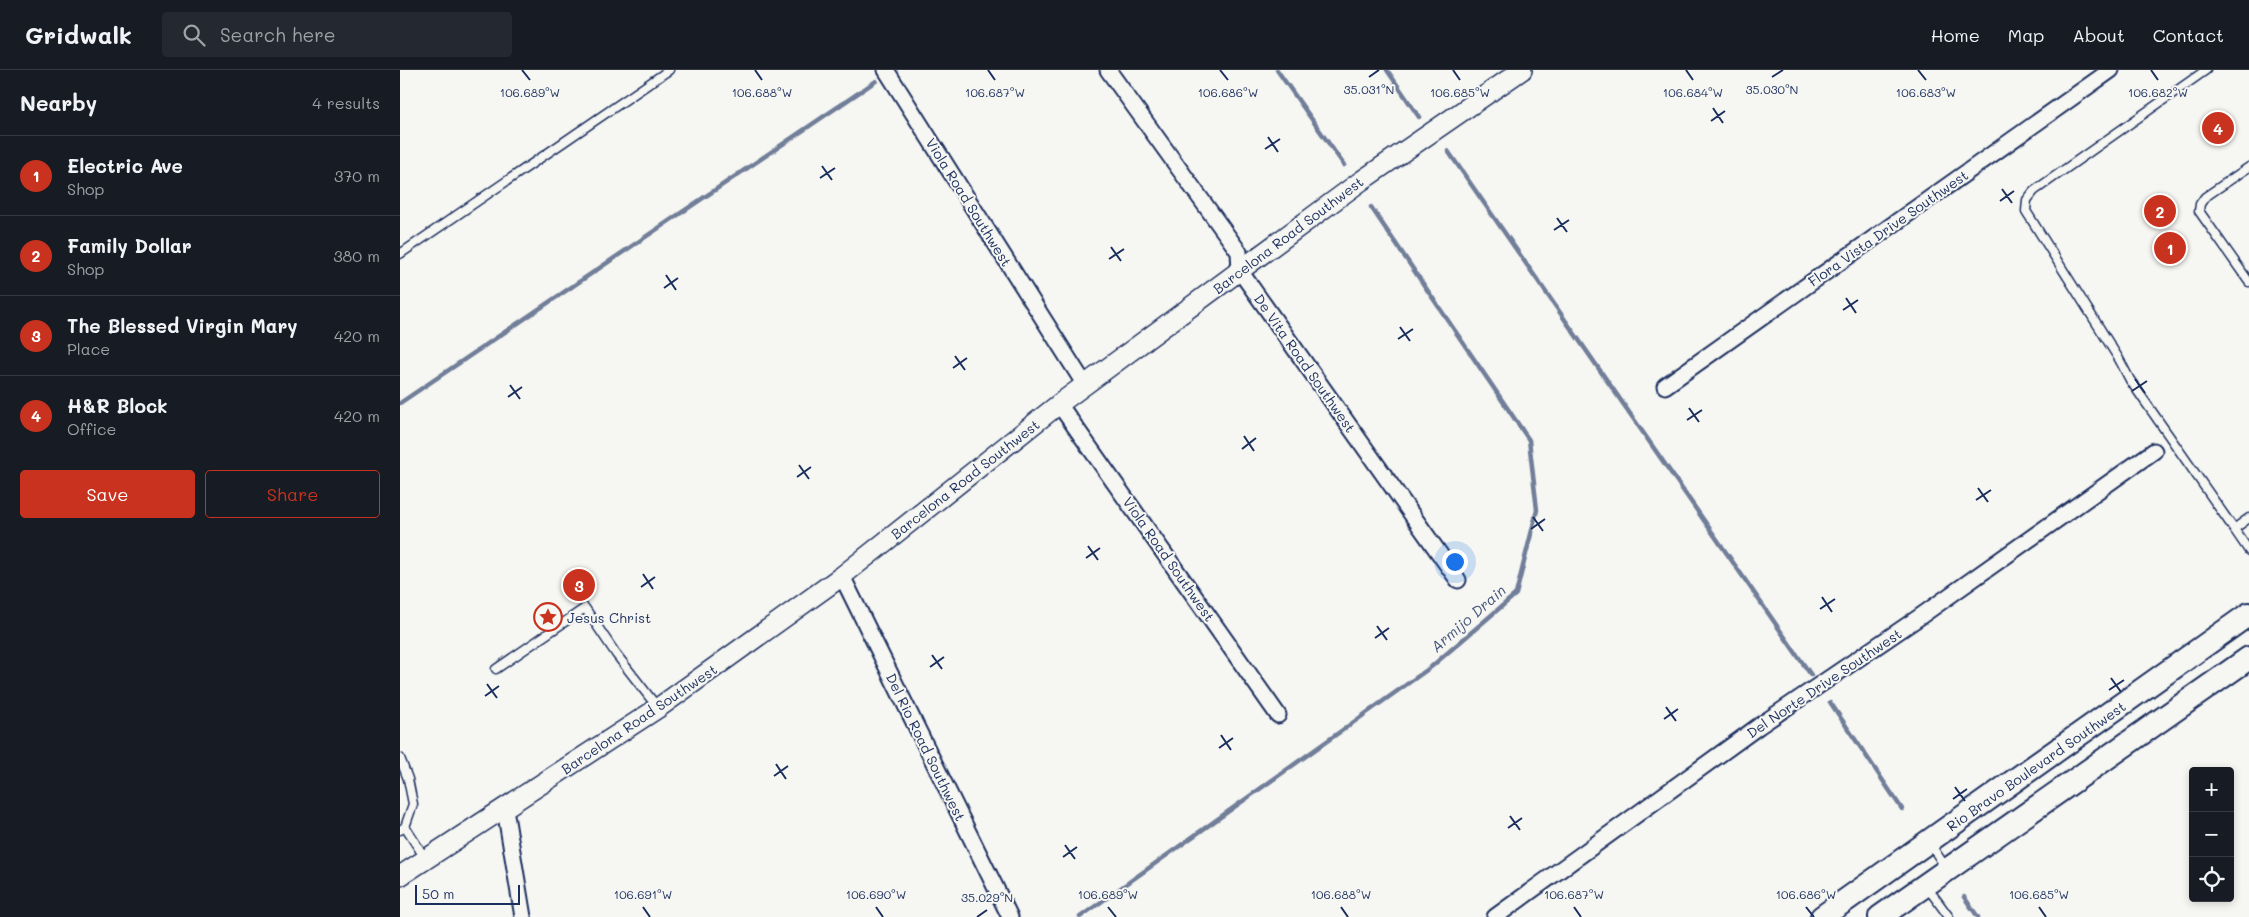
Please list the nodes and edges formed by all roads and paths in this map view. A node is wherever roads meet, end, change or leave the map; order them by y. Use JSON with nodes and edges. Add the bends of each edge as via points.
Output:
{"nodes":[{"id":1,"x":669,"y":70,"type":"edge"},
{"id":2,"x":886,"y":70,"type":"edge"},
{"id":3,"x":1108,"y":70,"type":"edge"},
{"id":4,"x":1522,"y":70,"type":"edge"},
{"id":5,"x":2111,"y":70,"type":"edge"},
{"id":6,"x":2206,"y":70,"type":"edge"},
{"id":7,"x":2249,"y":167,"type":"edge"},
{"id":8,"x":400,"y":254,"type":"edge"},
{"id":9,"x":1240,"y":271,"type":"junction"},
{"id":10,"x":2249,"y":282,"type":"edge"},
{"id":11,"x":1084,"y":385,"type":"junction"},
{"id":12,"x":1665,"y":386,"type":"dead end"},
{"id":13,"x":1059,"y":404,"type":"junction"},
{"id":14,"x":2154,"y":451,"type":"dead end"},
{"id":15,"x":2249,"y":518,"type":"edge"},
{"id":16,"x":2234,"y":529,"type":"junction"},
{"id":17,"x":2249,"y":551,"type":"edge"},
{"id":18,"x":842,"y":576,"type":"junction"},
{"id":19,"x":1458,"y":580,"type":"dead end"},
{"id":20,"x":2249,"y":614,"type":"edge"},
{"id":21,"x":2249,"y":658,"type":"edge"},
{"id":22,"x":496,"y":669,"type":"dead end"},
{"id":23,"x":658,"y":708,"type":"junction"},
{"id":24,"x":1278,"y":715,"type":"dead end"},
{"id":25,"x":400,"y":758,"type":"edge"},
{"id":26,"x":505,"y":809,"type":"junction"},
{"id":27,"x":402,"y":828,"type":"edge"},
{"id":28,"x":1929,"y":842,"type":"junction"},
{"id":29,"x":426,"y":860,"type":"junction"},
{"id":30,"x":1947,"y":870,"type":"junction"},
{"id":31,"x":400,"y":876,"type":"edge"},
{"id":32,"x":1926,"y":885,"type":"junction"},
{"id":33,"x":523,"y":917,"type":"edge"},
{"id":34,"x":1010,"y":917,"type":"edge"},
{"id":35,"x":1495,"y":917,"type":"edge"},
{"id":36,"x":1822,"y":917,"type":"edge"},
{"id":37,"x":1880,"y":917,"type":"edge"},
{"id":38,"x":1949,"y":917,"type":"edge"}],
"edges":[{"from":1,"to":8,"type":"lane"},
{"from":2,"to":11,"type":"street","name":"Viola Road Southwest"},
{"from":3,"to":9,"type":"street","name":"De Vita Road Southwest","via":[[1239,252]]},
{"from":4,"to":9,"type":"street","name":"Barcelona Road Southwest","via":[[1360,181]]},
{"from":5,"to":12,"type":"street","name":"Flora Vista Drive Southwest"},
{"from":6,"to":16,"type":"lane","via":[[2034,191],[2027,200],[2026,211],[2130,380]]},
{"from":7,"to":10,"type":"lane","via":[[2205,197],[2199,211]]},
{"from":9,"to":11,"type":"street","name":"Barcelona Road Southwest"},
{"from":9,"to":19,"type":"street","name":"De Vita Road Southwest"},
{"from":11,"to":13,"type":"street","name":"Barcelona Road Southwest"},
{"from":13,"to":18,"type":"street","name":"Barcelona Road Southwest"},
{"from":13,"to":24,"type":"street","name":"Viola Road Southwest"},
{"from":14,"to":35,"type":"street","name":"Del Norte Drive Southwest","via":[[1759,726]]},
{"from":15,"to":16,"type":"lane"},
{"from":16,"to":17,"type":"lane"},
{"from":18,"to":23,"type":"street","name":"Barcelona Road Southwest"},
{"from":18,"to":34,"type":"street","name":"Del Rio Road Southwest"},
{"from":20,"to":28,"type":"main road","name":"Rio Bravo Boulevard Southwest"},
{"from":21,"to":30,"type":"main road"},
{"from":22,"to":23,"type":"lane","via":[[585,608]]},
{"from":23,"to":26,"type":"street","name":"Barcelona Road Southwest"},
{"from":25,"to":27,"type":"lane","via":[[413,804]]},
{"from":26,"to":29,"type":"street","name":"Barcelona Road Southwest"},
{"from":26,"to":33,"type":"street"},
{"from":27,"to":29,"type":"lane"},
{"from":28,"to":30,"type":"lane"},
{"from":28,"to":36,"type":"main road","name":"Rio Bravo Boulevard Southwest"},
{"from":29,"to":31,"type":"street","name":"Barcelona Road Southwest"},
{"from":30,"to":32,"type":"main road"},
{"from":32,"to":37,"type":"main road"},
{"from":32,"to":38,"type":"lane"}]}
